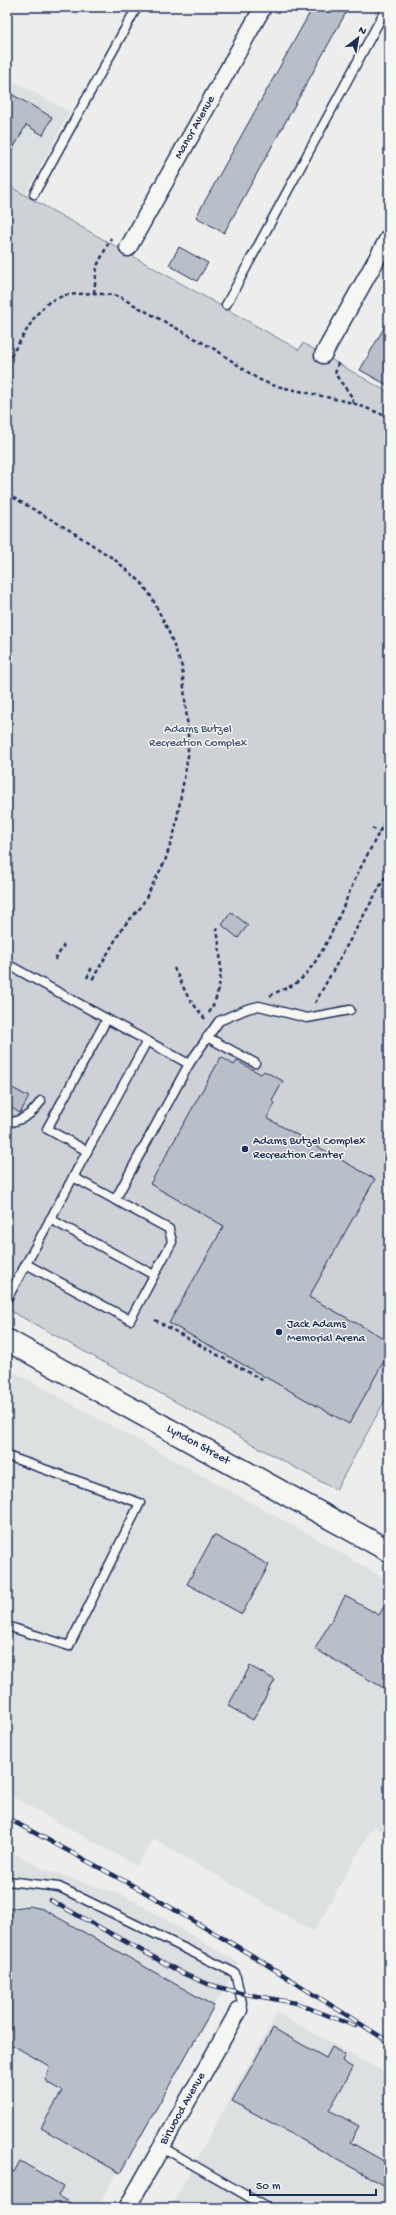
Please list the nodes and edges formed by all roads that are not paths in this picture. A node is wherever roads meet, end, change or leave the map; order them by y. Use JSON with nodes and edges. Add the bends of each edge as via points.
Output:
{"nodes":[{"id":1,"x":137,"y":7,"type":"edge"},
{"id":2,"x":263,"y":7,"type":"edge"},
{"id":3,"x":387,"y":7,"type":"edge"},
{"id":4,"x":34,"y":194,"type":"dead end"},
{"id":5,"x":389,"y":237,"type":"edge"},
{"id":6,"x":128,"y":248,"type":"dead end"},
{"id":7,"x":226,"y":305,"type":"dead end"},
{"id":8,"x":323,"y":355,"type":"dead end"},
{"id":9,"x":7,"y":964,"type":"edge"},
{"id":10,"x":350,"y":1010,"type":"dead end"},
{"id":11,"x":107,"y":1019,"type":"junction"},
{"id":12,"x":207,"y":1037,"type":"junction"},
{"id":13,"x":147,"y":1041,"type":"junction"},
{"id":14,"x":255,"y":1063,"type":"dead end"},
{"id":15,"x":189,"y":1064,"type":"junction"},
{"id":16,"x":41,"y":1101,"type":"dead end"},
{"id":17,"x":7,"y":1123,"type":"edge"},
{"id":18,"x":87,"y":1151,"type":"junction"},
{"id":19,"x":73,"y":1177,"type":"junction"},
{"id":20,"x":115,"y":1200,"type":"junction"},
{"id":21,"x":50,"y":1219,"type":"junction"},
{"id":22,"x":26,"y":1264,"type":"junction"},
{"id":23,"x":154,"y":1275,"type":"junction"},
{"id":24,"x":7,"y":1299,"type":"edge"},
{"id":25,"x":7,"y":1340,"type":"edge"},
{"id":26,"x":7,"y":1456,"type":"edge"},
{"id":27,"x":389,"y":1551,"type":"edge"},
{"id":28,"x":7,"y":1626,"type":"edge"},
{"id":29,"x":7,"y":1881,"type":"edge"},
{"id":30,"x":239,"y":2010,"type":"joint"},
{"id":31,"x":162,"y":2147,"type":"junction"},
{"id":32,"x":127,"y":2208,"type":"edge"},
{"id":33,"x":268,"y":2208,"type":"edge"}],
"edges":[{"from":1,"to":4,"type":"lane"},
{"from":2,"to":6,"type":"street","name":"Manor Avenue"},
{"from":3,"to":7,"type":"lane"},
{"from":5,"to":8,"type":"street"},
{"from":9,"to":11,"type":"lane"},
{"from":10,"to":12,"type":"lane","via":[[307,1018],[259,1006],[219,1021]]},
{"from":11,"to":13,"type":"lane"},
{"from":11,"to":18,"type":"lane","via":[[47,1129]]},
{"from":12,"to":14,"type":"lane"},
{"from":12,"to":15,"type":"lane"},
{"from":13,"to":15,"type":"lane"},
{"from":13,"to":18,"type":"lane"},
{"from":15,"to":20,"type":"lane"},
{"from":16,"to":17,"type":"lane","via":[[22,1121]]},
{"from":18,"to":19,"type":"lane"},
{"from":19,"to":20,"type":"lane"},
{"from":19,"to":21,"type":"lane"},
{"from":20,"to":23,"type":"lane","via":[[169,1229],[172,1242]]},
{"from":21,"to":22,"type":"lane"},
{"from":21,"to":23,"type":"lane"},
{"from":22,"to":23,"type":"lane","via":[[130,1320]]},
{"from":22,"to":24,"type":"lane"},
{"from":25,"to":27,"type":"street","name":"Lyndon Street"},
{"from":26,"to":28,"type":"lane","via":[[140,1503],[69,1646]]},
{"from":29,"to":30,"type":"lane","via":[[59,1887],[235,1973],[242,2003]]},
{"from":30,"to":31,"type":"street","name":"Birwood Avenue"},
{"from":31,"to":32,"type":"street","name":"Birwood Avenue"},
{"from":31,"to":33,"type":"lane"}]}
